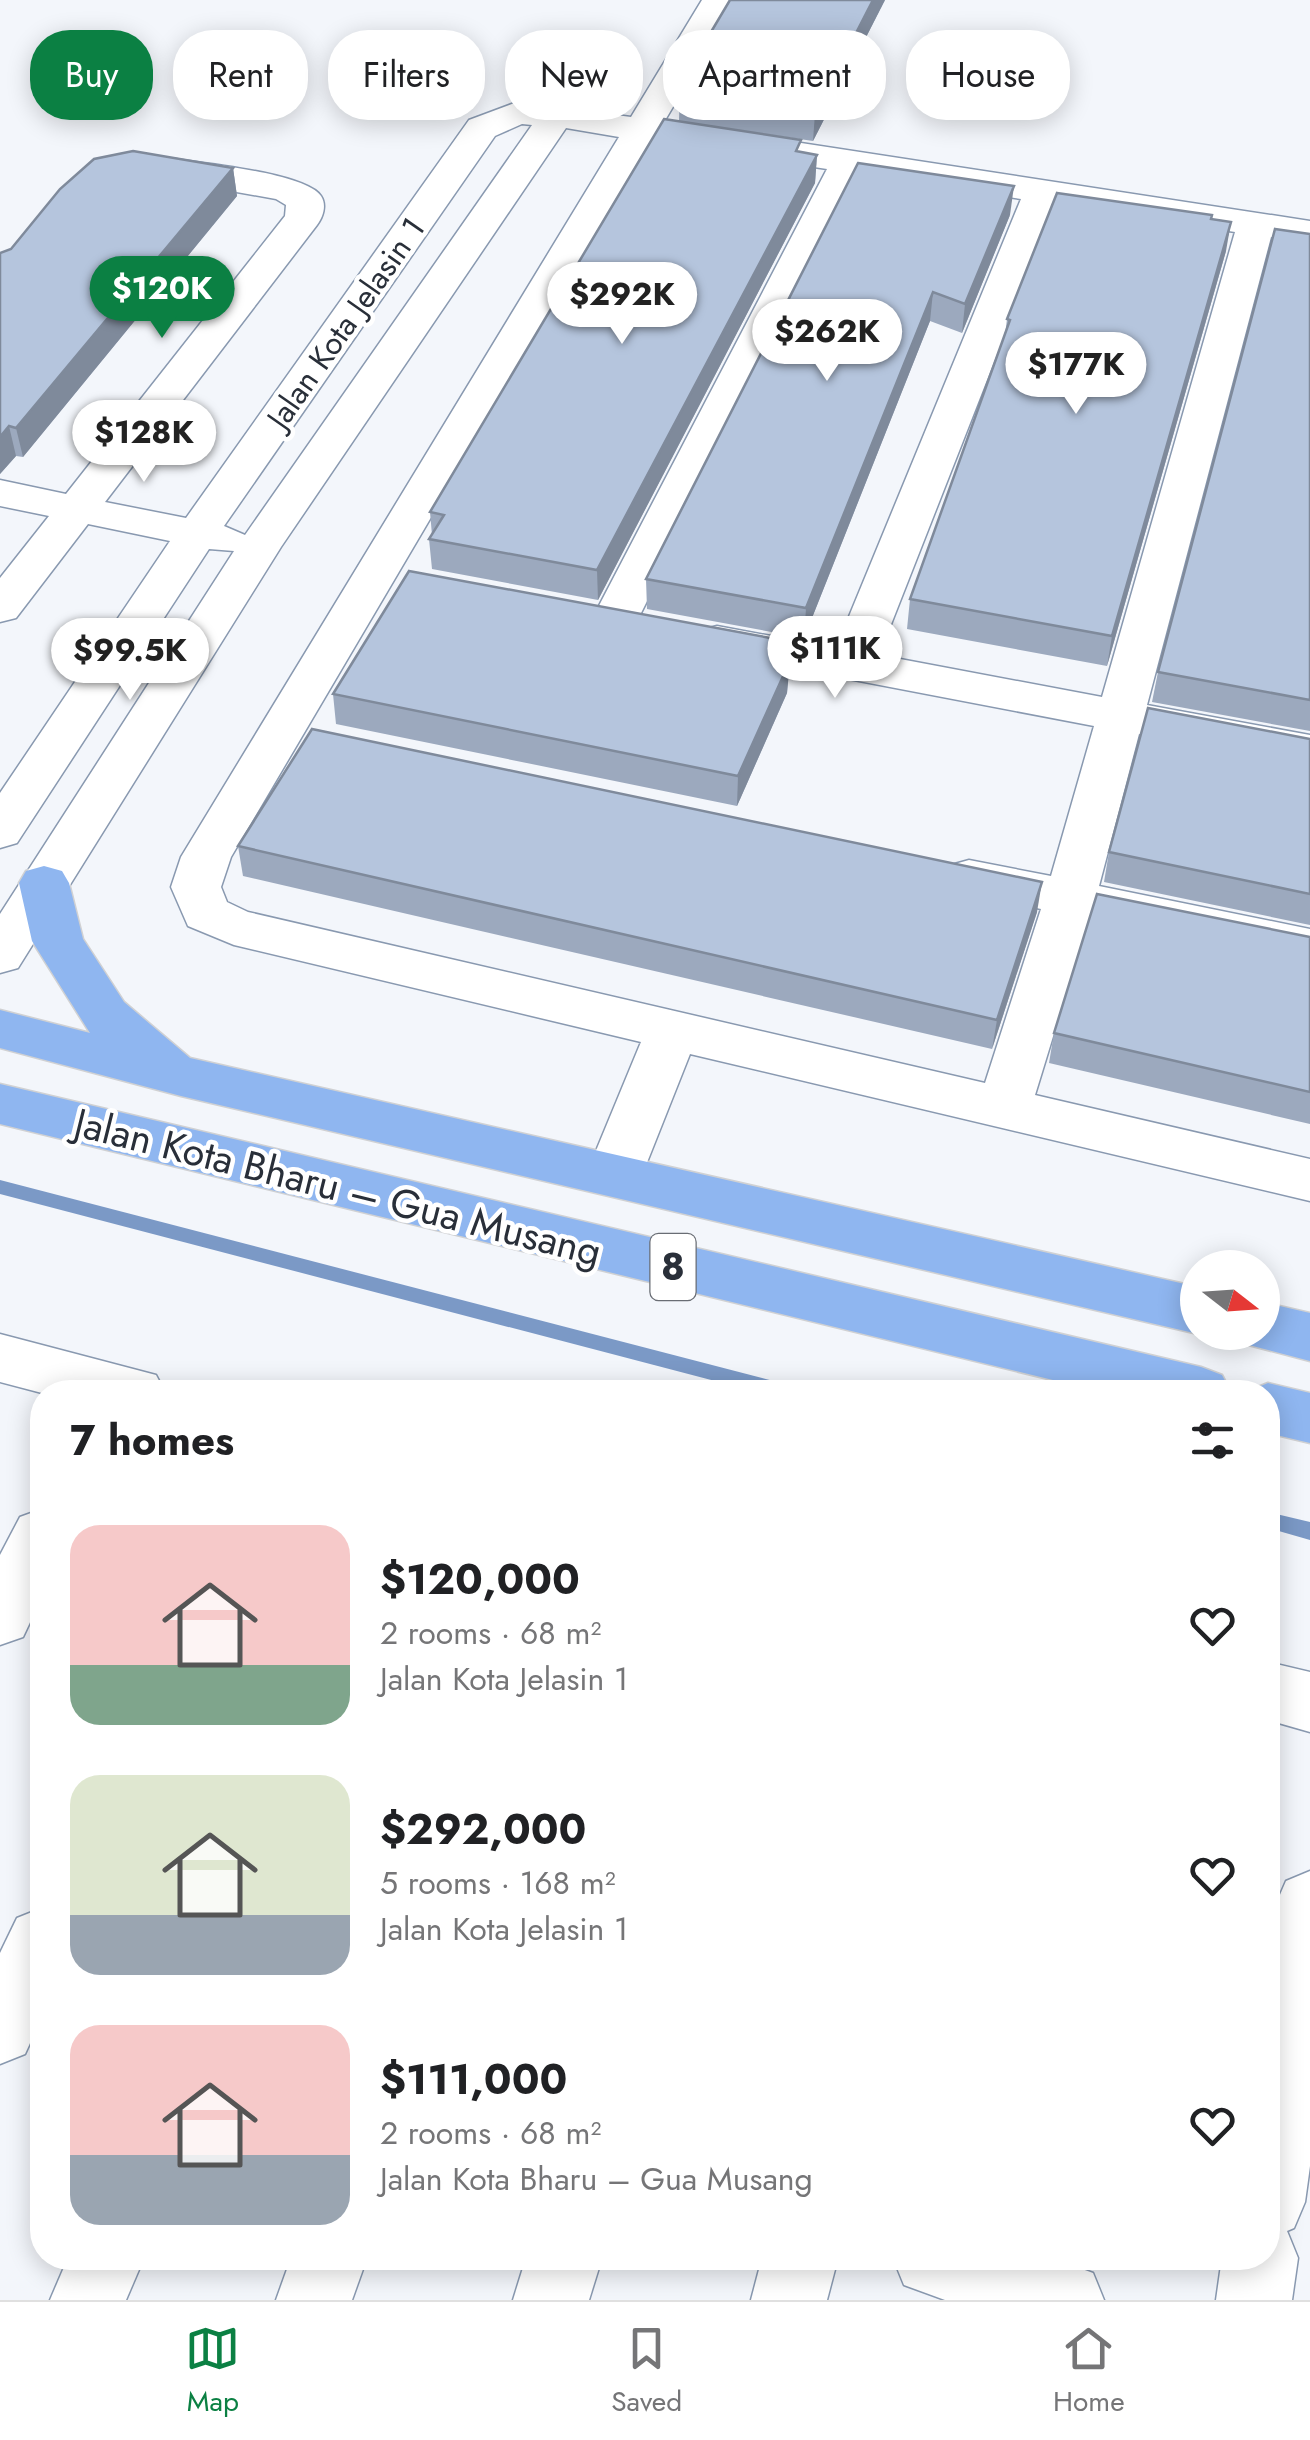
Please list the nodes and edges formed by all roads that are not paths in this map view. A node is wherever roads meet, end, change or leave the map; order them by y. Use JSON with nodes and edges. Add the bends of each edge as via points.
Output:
{"nodes":[{"id":1,"x":718,"y":0,"type":"edge"},
{"id":2,"x":505,"y":118,"type":"edge"},
{"id":3,"x":553,"y":120,"type":"edge"},
{"id":4,"x":583,"y":120,"type":"edge"},
{"id":5,"x":643,"y":129,"type":"junction"},
{"id":6,"x":849,"y":161,"type":"junction"},
{"id":7,"x":119,"y":164,"type":"edge"},
{"id":8,"x":1042,"y":190,"type":"junction"},
{"id":9,"x":1256,"y":224,"type":"junction"},
{"id":10,"x":1310,"y":232,"type":"edge"},
{"id":11,"x":0,"y":493,"type":"edge"},
{"id":12,"x":75,"y":508,"type":"junction"},
{"id":13,"x":197,"y":534,"type":"junction"},
{"id":14,"x":259,"y":547,"type":"junction"},
{"id":15,"x":0,"y":608,"type":"edge"},
{"id":16,"x":852,"y":666,"type":"junction"},
{"id":17,"x":1122,"y":716,"type":"junction"},
{"id":18,"x":1310,"y":751,"type":"edge"},
{"id":19,"x":0,"y":830,"type":"edge"},
{"id":20,"x":916,"y":866,"type":"edge"},
{"id":21,"x":44,"y":882,"type":"junction"},
{"id":22,"x":1070,"y":898,"type":"junction"},
{"id":23,"x":1310,"y":947,"type":"edge"},
{"id":24,"x":0,"y":955,"type":"edge"},
{"id":25,"x":0,"y":1029,"type":"edge"},
{"id":26,"x":672,"y":1031,"type":"junction"},
{"id":27,"x":181,"y":1076,"type":"junction"},
{"id":28,"x":0,"y":1104,"type":"edge"},
{"id":29,"x":1004,"y":1109,"type":"junction"},
{"id":30,"x":144,"y":1142,"type":"junction"},
{"id":31,"x":0,"y":1145,"type":"edge"},
{"id":32,"x":614,"y":1174,"type":"junction"},
{"id":33,"x":1310,"y":1180,"type":"edge"},
{"id":34,"x":1180,"y":1307,"type":"edge"},
{"id":35,"x":1280,"y":1330,"type":"edge"},
{"id":36,"x":1310,"y":1337,"type":"edge"},
{"id":37,"x":0,"y":1358,"type":"edge"},
{"id":38,"x":83,"y":1380,"type":"edge"},
{"id":39,"x":1150,"y":1380,"type":"edge"},
{"id":40,"x":1280,"y":1411,"type":"edge"},
{"id":41,"x":1310,"y":1418,"type":"edge"},
{"id":42,"x":30,"y":1559,"type":"edge"},
{"id":43,"x":0,"y":1617,"type":"edge"},
{"id":44,"x":1280,"y":1694,"type":"edge"},
{"id":45,"x":1310,"y":1702,"type":"edge"},
{"id":46,"x":1310,"y":1904,"type":"edge"},
{"id":47,"x":1280,"y":2117,"type":"edge"},
{"id":48,"x":101,"y":2270,"type":"edge"},
{"id":49,"x":325,"y":2270,"type":"edge"},
{"id":50,"x":560,"y":2270,"type":"edge"},
{"id":51,"x":797,"y":2270,"type":"edge"},
{"id":52,"x":976,"y":2270,"type":"edge"},
{"id":53,"x":1258,"y":2270,"type":"edge"},
{"id":54,"x":1036,"y":2286,"type":"edge"},
{"id":55,"x":88,"y":2300,"type":"edge"},
{"id":56,"x":314,"y":2300,"type":"edge"},
{"id":57,"x":551,"y":2300,"type":"edge"},
{"id":58,"x":790,"y":2300,"type":"edge"},
{"id":59,"x":1254,"y":2300,"type":"edge"}],
"edges":[{"from":1,"to":5,"type":"street"},
{"from":2,"to":13,"type":"street","name":"Jalan Kota Jelasin 1","via":[[482,128]]},
{"from":3,"to":14,"type":"street"},
{"from":4,"to":5,"type":"street","name":"Jalan Kota Jelasin 1"},
{"from":5,"to":6,"type":"street","name":"Jalan Kota Jelasin 1"},
{"from":5,"to":26,"type":"street","via":[[393,580],[300,736],[206,857],[196,887],[206,913],[234,927]]},
{"from":6,"to":8,"type":"street","name":"Jalan Kota Jelasin 1"},
{"from":6,"to":16,"type":"street","via":[[627,624]]},
{"from":7,"to":12,"type":"street","via":[[286,190],[305,200],[304,217]]},
{"from":8,"to":9,"type":"street","name":"Jalan Kota Jelasin 1"},
{"from":8,"to":16,"type":"street"},
{"from":9,"to":10,"type":"street","name":"Jalan Kota Jelasin 1"},
{"from":9,"to":17,"type":"street"},
{"from":11,"to":12,"type":"street"},
{"from":12,"to":13,"type":"street"},
{"from":12,"to":15,"type":"street"},
{"from":13,"to":14,"type":"street"},
{"from":13,"to":19,"type":"street","name":"Jalan Kota Jelasin 1"},
{"from":14,"to":21,"type":"street"},
{"from":16,"to":17,"type":"street"},
{"from":17,"to":18,"type":"street"},
{"from":17,"to":22,"type":"street"},
{"from":20,"to":22,"type":"street"},
{"from":21,"to":24,"type":"street"},
{"from":21,"to":27,"type":"main road","via":[[58,941],[105,1016]]},
{"from":22,"to":23,"type":"street"},
{"from":22,"to":29,"type":"street"},
{"from":25,"to":27,"type":"main road","name":"Jalan Kota Bharu – Gua Musang","number":"8"},
{"from":26,"to":29,"type":"street"},
{"from":26,"to":32,"type":"street"},
{"from":27,"to":32,"type":"main road","name":"Jalan Kota Bharu – Gua Musang","number":"8"},
{"from":28,"to":30,"type":"main road","name":"Jalan Kota Bharu – Gua Musang","number":"8"},
{"from":29,"to":33,"type":"street"},
{"from":30,"to":31,"type":"main road"},
{"from":30,"to":39,"type":"main road","name":"Jalan Kota Bharu – Gua Musang","number":"8"},
{"from":32,"to":34,"type":"main road","name":"Jalan Kota Bharu – Gua Musang","number":"8"},
{"from":35,"to":36,"type":"main road"},
{"from":37,"to":38,"type":"street"},
{"from":40,"to":41,"type":"main road"},
{"from":42,"to":43,"type":"street"},
{"from":44,"to":45,"type":"street"},
{"from":46,"to":47,"type":"street"},
{"from":48,"to":55,"type":"street"},
{"from":49,"to":56,"type":"street"},
{"from":50,"to":57,"type":"street"},
{"from":51,"to":58,"type":"street"},
{"from":52,"to":54,"type":"street"},
{"from":53,"to":59,"type":"street"}]}
